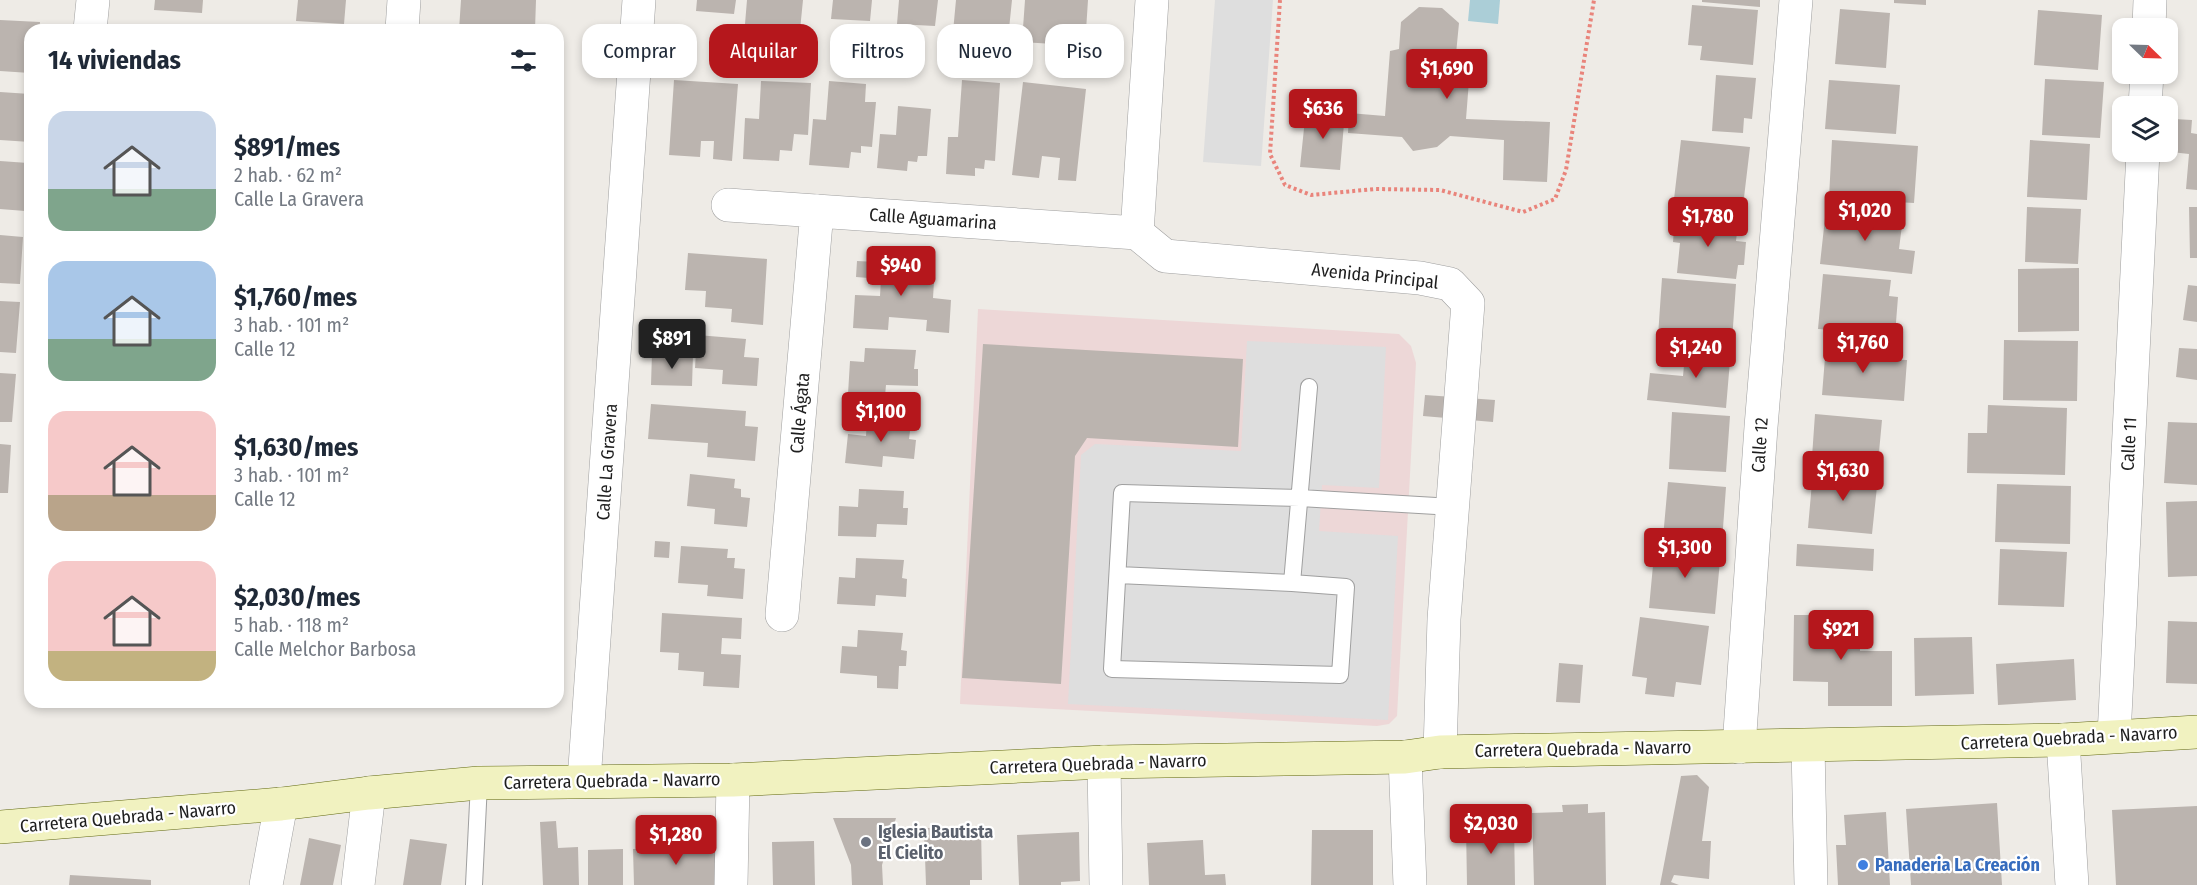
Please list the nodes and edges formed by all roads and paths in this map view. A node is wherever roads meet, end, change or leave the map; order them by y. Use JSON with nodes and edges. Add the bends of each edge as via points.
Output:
{"nodes":[{"id":1,"x":93,"y":0,"type":"edge"},
{"id":2,"x":404,"y":0,"type":"edge"},
{"id":3,"x":639,"y":0,"type":"edge"},
{"id":4,"x":1152,"y":0,"type":"edge"},
{"id":5,"x":1280,"y":0,"type":"edge"},
{"id":6,"x":1594,"y":0,"type":"edge"},
{"id":7,"x":1796,"y":0,"type":"edge"},
{"id":8,"x":2150,"y":0,"type":"edge"},
{"id":9,"x":2149,"y":18,"type":"edge"},
{"id":10,"x":91,"y":24,"type":"edge"},
{"id":11,"x":402,"y":24,"type":"edge"},
{"id":12,"x":2143,"y":162,"type":"edge"},
{"id":13,"x":728,"y":205,"type":"dead end"},
{"id":14,"x":817,"y":211,"type":"junction"},
{"id":15,"x":1137,"y":233,"type":"junction"},
{"id":16,"x":1309,"y":387,"type":"dead end"},
{"id":17,"x":1300,"y":498,"type":"junction"},
{"id":18,"x":1453,"y":507,"type":"junction"},
{"id":19,"x":1118,"y":575,"type":"junction"},
{"id":20,"x":1292,"y":583,"type":"junction"},
{"id":21,"x":782,"y":615,"type":"dead end"},
{"id":22,"x":2197,"y":732,"type":"edge"},
{"id":23,"x":2114,"y":736,"type":"junction"},
{"id":24,"x":2063,"y":740,"type":"junction"},
{"id":25,"x":1808,"y":746,"type":"junction"},
{"id":26,"x":1739,"y":747,"type":"junction"},
{"id":27,"x":1440,"y":752,"type":"junction"},
{"id":28,"x":1406,"y":757,"type":"junction"},
{"id":29,"x":1104,"y":762,"type":"junction"},
{"id":30,"x":733,"y":780,"type":"junction"},
{"id":31,"x":584,"y":781,"type":"junction"},
{"id":32,"x":479,"y":783,"type":"junction"},
{"id":33,"x":369,"y":793,"type":"junction"},
{"id":34,"x":281,"y":804,"type":"junction"},
{"id":35,"x":0,"y":827,"type":"edge"},
{"id":36,"x":266,"y":885,"type":"edge"},
{"id":37,"x":358,"y":885,"type":"edge"},
{"id":38,"x":474,"y":885,"type":"edge"},
{"id":39,"x":731,"y":885,"type":"edge"},
{"id":40,"x":1106,"y":885,"type":"edge"},
{"id":41,"x":1410,"y":885,"type":"edge"},
{"id":42,"x":1811,"y":885,"type":"edge"},
{"id":43,"x":2072,"y":885,"type":"edge"}],
"edges":[{"from":1,"to":10,"type":"street"},
{"from":2,"to":11,"type":"street"},
{"from":3,"to":31,"type":"street","name":"Calle La Gravera"},
{"from":4,"to":15,"type":"street"},
{"from":5,"to":6,"type":"path","via":[[1270,154],[1285,185],[1311,195],[1375,189],[1440,190],[1523,212],[1555,199],[1566,170]]},
{"from":7,"to":26,"type":"street","name":"Calle 12"},
{"from":8,"to":9,"type":"street"},
{"from":12,"to":23,"type":"street","name":"Calle 11"},
{"from":13,"to":14,"type":"street","name":"Calle Aguamarina"},
{"from":14,"to":15,"type":"street","name":"Calle Aguamarina"},
{"from":14,"to":21,"type":"street","name":"Calle Ágata"},
{"from":15,"to":18,"type":"street","name":"Avenida Principal","via":[[1165,256],[1420,278],[1450,284],[1468,303]]},
{"from":16,"to":17,"type":"lane"},
{"from":17,"to":18,"type":"lane"},
{"from":17,"to":19,"type":"lane","via":[[1122,493]]},
{"from":17,"to":20,"type":"lane"},
{"from":18,"to":27,"type":"street","name":"Avenida Principal","via":[[1444,619]]},
{"from":19,"to":20,"type":"lane"},
{"from":19,"to":20,"type":"lane","via":[[1112,669],[1340,675],[1346,587]]},
{"from":22,"to":23,"type":"street","name":"Carretera Quebrada - Navarro"},
{"from":23,"to":24,"type":"street","name":"Carretera Quebrada - Navarro"},
{"from":24,"to":25,"type":"street","name":"Carretera Quebrada - Navarro"},
{"from":24,"to":43,"type":"street"},
{"from":25,"to":26,"type":"street","name":"Carretera Quebrada - Navarro"},
{"from":25,"to":42,"type":"street"},
{"from":26,"to":27,"type":"street","name":"Carretera Quebrada - Navarro"},
{"from":27,"to":28,"type":"street","name":"Carretera Quebrada - Navarro"},
{"from":28,"to":29,"type":"street","name":"Carretera Quebrada - Navarro"},
{"from":28,"to":41,"type":"street"},
{"from":29,"to":30,"type":"street","name":"Carretera Quebrada - Navarro"},
{"from":29,"to":40,"type":"street"},
{"from":30,"to":31,"type":"street","name":"Carretera Quebrada - Navarro"},
{"from":30,"to":39,"type":"street"},
{"from":31,"to":32,"type":"street","name":"Carretera Quebrada - Navarro"},
{"from":32,"to":33,"type":"street","name":"Carretera Quebrada - Navarro"},
{"from":32,"to":38,"type":"lane"},
{"from":33,"to":34,"type":"street","name":"Carretera Quebrada - Navarro"},
{"from":33,"to":37,"type":"street"},
{"from":34,"to":35,"type":"street","name":"Carretera Quebrada - Navarro"},
{"from":34,"to":36,"type":"street"}]}
